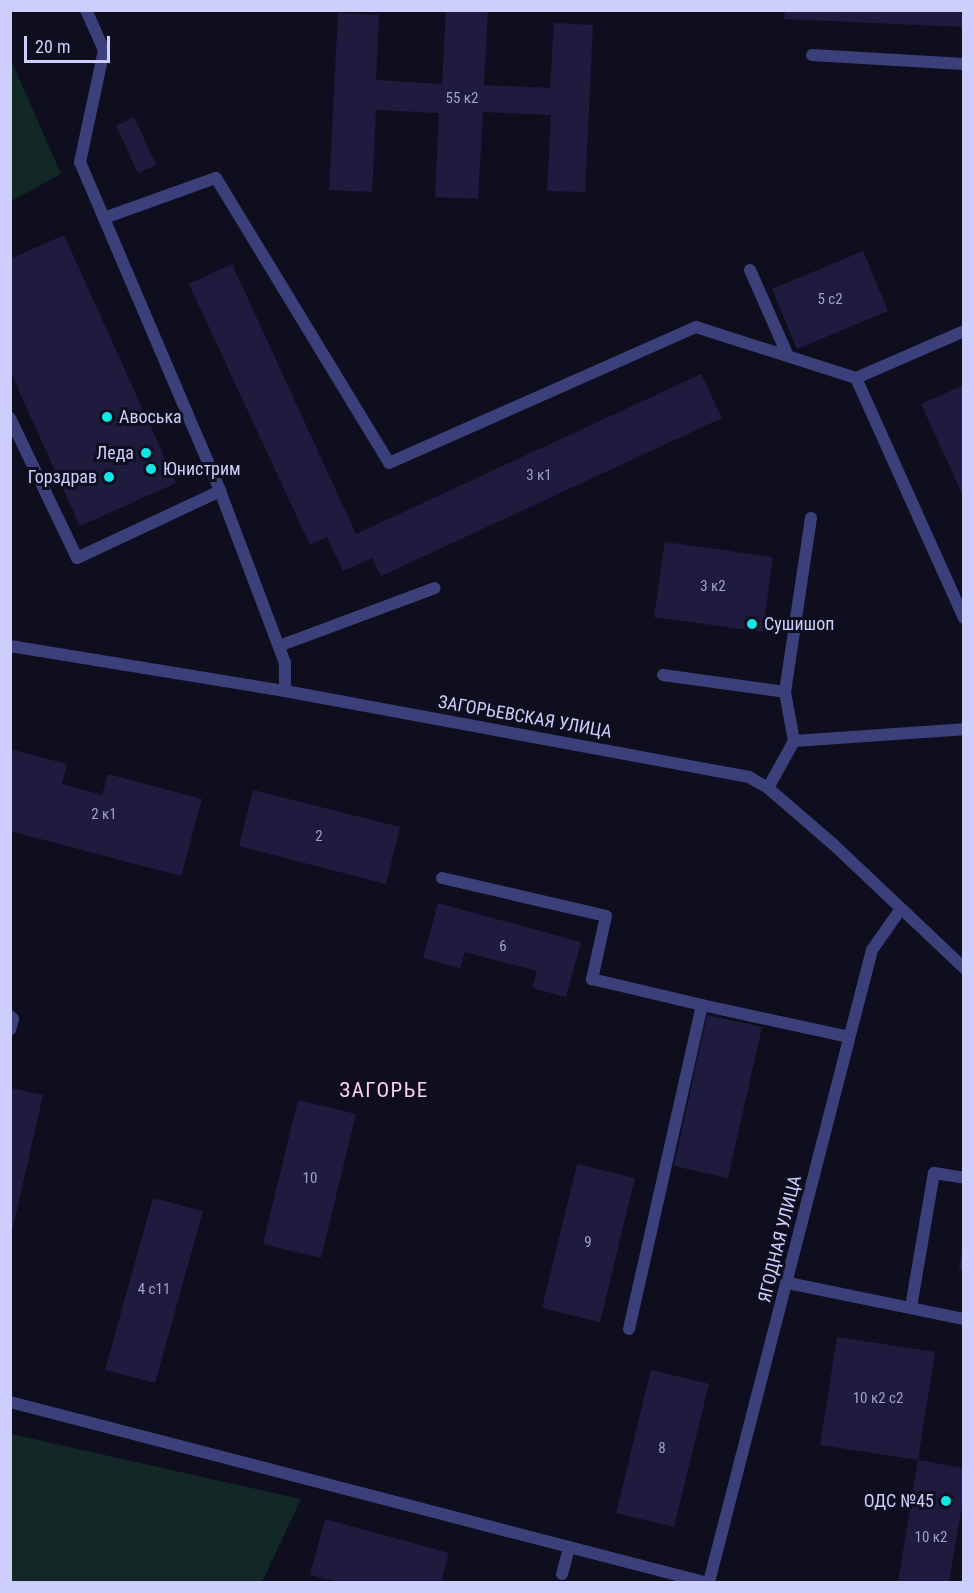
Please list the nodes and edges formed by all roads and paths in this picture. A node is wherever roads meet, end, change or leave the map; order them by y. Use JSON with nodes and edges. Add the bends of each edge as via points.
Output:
{"nodes":[{"id":1,"x":86,"y":10,"type":"edge"},
{"id":2,"x":812,"y":55,"type":"dead end"},
{"id":3,"x":963,"y":64,"type":"edge"},
{"id":4,"x":104,"y":218,"type":"junction"},
{"id":5,"x":750,"y":270,"type":"dead end"},
{"id":6,"x":963,"y":331,"type":"edge"},
{"id":7,"x":788,"y":357,"type":"junction"},
{"id":8,"x":856,"y":378,"type":"junction"},
{"id":9,"x":10,"y":418,"type":"edge"},
{"id":10,"x":220,"y":491,"type":"junction"},
{"id":11,"x":811,"y":518,"type":"dead end"},
{"id":12,"x":435,"y":588,"type":"dead end"},
{"id":13,"x":963,"y":618,"type":"edge"},
{"id":14,"x":10,"y":646,"type":"edge"},
{"id":15,"x":279,"y":646,"type":"junction"},
{"id":16,"x":663,"y":675,"type":"dead end"},
{"id":17,"x":285,"y":691,"type":"junction"},
{"id":18,"x":785,"y":692,"type":"junction"},
{"id":19,"x":963,"y":727,"type":"edge"},
{"id":20,"x":794,"y":741,"type":"junction"},
{"id":21,"x":768,"y":788,"type":"junction"},
{"id":22,"x":442,"y":878,"type":"dead end"},
{"id":23,"x":900,"y":910,"type":"junction"},
{"id":24,"x":963,"y":968,"type":"edge"},
{"id":25,"x":702,"y":1005,"type":"junction"},
{"id":26,"x":10,"y":1016,"type":"edge"},
{"id":27,"x":10,"y":1030,"type":"edge"},
{"id":28,"x":849,"y":1037,"type":"junction"},
{"id":29,"x":963,"y":1178,"type":"edge"},
{"id":30,"x":788,"y":1283,"type":"junction"},
{"id":31,"x":912,"y":1307,"type":"junction"},
{"id":32,"x":963,"y":1319,"type":"edge"},
{"id":33,"x":629,"y":1329,"type":"dead end"},
{"id":34,"x":10,"y":1402,"type":"edge"},
{"id":35,"x":569,"y":1547,"type":"junction"},
{"id":36,"x":562,"y":1574,"type":"dead end"},
{"id":37,"x":704,"y":1582,"type":"edge"},
{"id":38,"x":710,"y":1582,"type":"edge"}],
"edges":[{"from":1,"to":4,"type":"street","via":[[104,50],[80,162]]},
{"from":2,"to":3,"type":"street"},
{"from":4,"to":7,"type":"street","via":[[216,178],[389,463],[696,327]]},
{"from":4,"to":10,"type":"street"},
{"from":5,"to":7,"type":"street"},
{"from":6,"to":8,"type":"street"},
{"from":7,"to":8,"type":"street"},
{"from":8,"to":13,"type":"street"},
{"from":9,"to":10,"type":"street","via":[[77,558]]},
{"from":10,"to":15,"type":"street"},
{"from":11,"to":18,"type":"street"},
{"from":12,"to":15,"type":"street"},
{"from":14,"to":17,"type":"street","name":"ЗАГОРЬЕВСКАЯ УЛИЦА"},
{"from":15,"to":17,"type":"street","via":[[285,663]]},
{"from":16,"to":18,"type":"street"},
{"from":17,"to":21,"type":"street","name":"ЗАГОРЬЕВСКАЯ УЛИЦА","via":[[749,777]]},
{"from":18,"to":20,"type":"street"},
{"from":19,"to":20,"type":"street"},
{"from":20,"to":21,"type":"street"},
{"from":21,"to":23,"type":"street","name":"ЗАГОРЬЕВСКАЯ УЛИЦА"},
{"from":22,"to":25,"type":"street","via":[[606,916],[592,979]]},
{"from":23,"to":24,"type":"street","name":"ЗАГОРЬЕВСКАЯ УЛИЦА"},
{"from":23,"to":28,"type":"street","name":"ЯГОДНАЯ УЛИЦА","via":[[873,950]]},
{"from":25,"to":28,"type":"street"},
{"from":25,"to":33,"type":"street"},
{"from":26,"to":27,"type":"street"},
{"from":28,"to":30,"type":"street","name":"ЯГОДНАЯ УЛИЦА"},
{"from":29,"to":31,"type":"street","via":[[934,1173]]},
{"from":30,"to":31,"type":"street"},
{"from":30,"to":38,"type":"street","name":"ЯГОДНАЯ УЛИЦА"},
{"from":31,"to":32,"type":"street"},
{"from":34,"to":35,"type":"street"},
{"from":35,"to":36,"type":"street"},
{"from":35,"to":37,"type":"street"}]}
